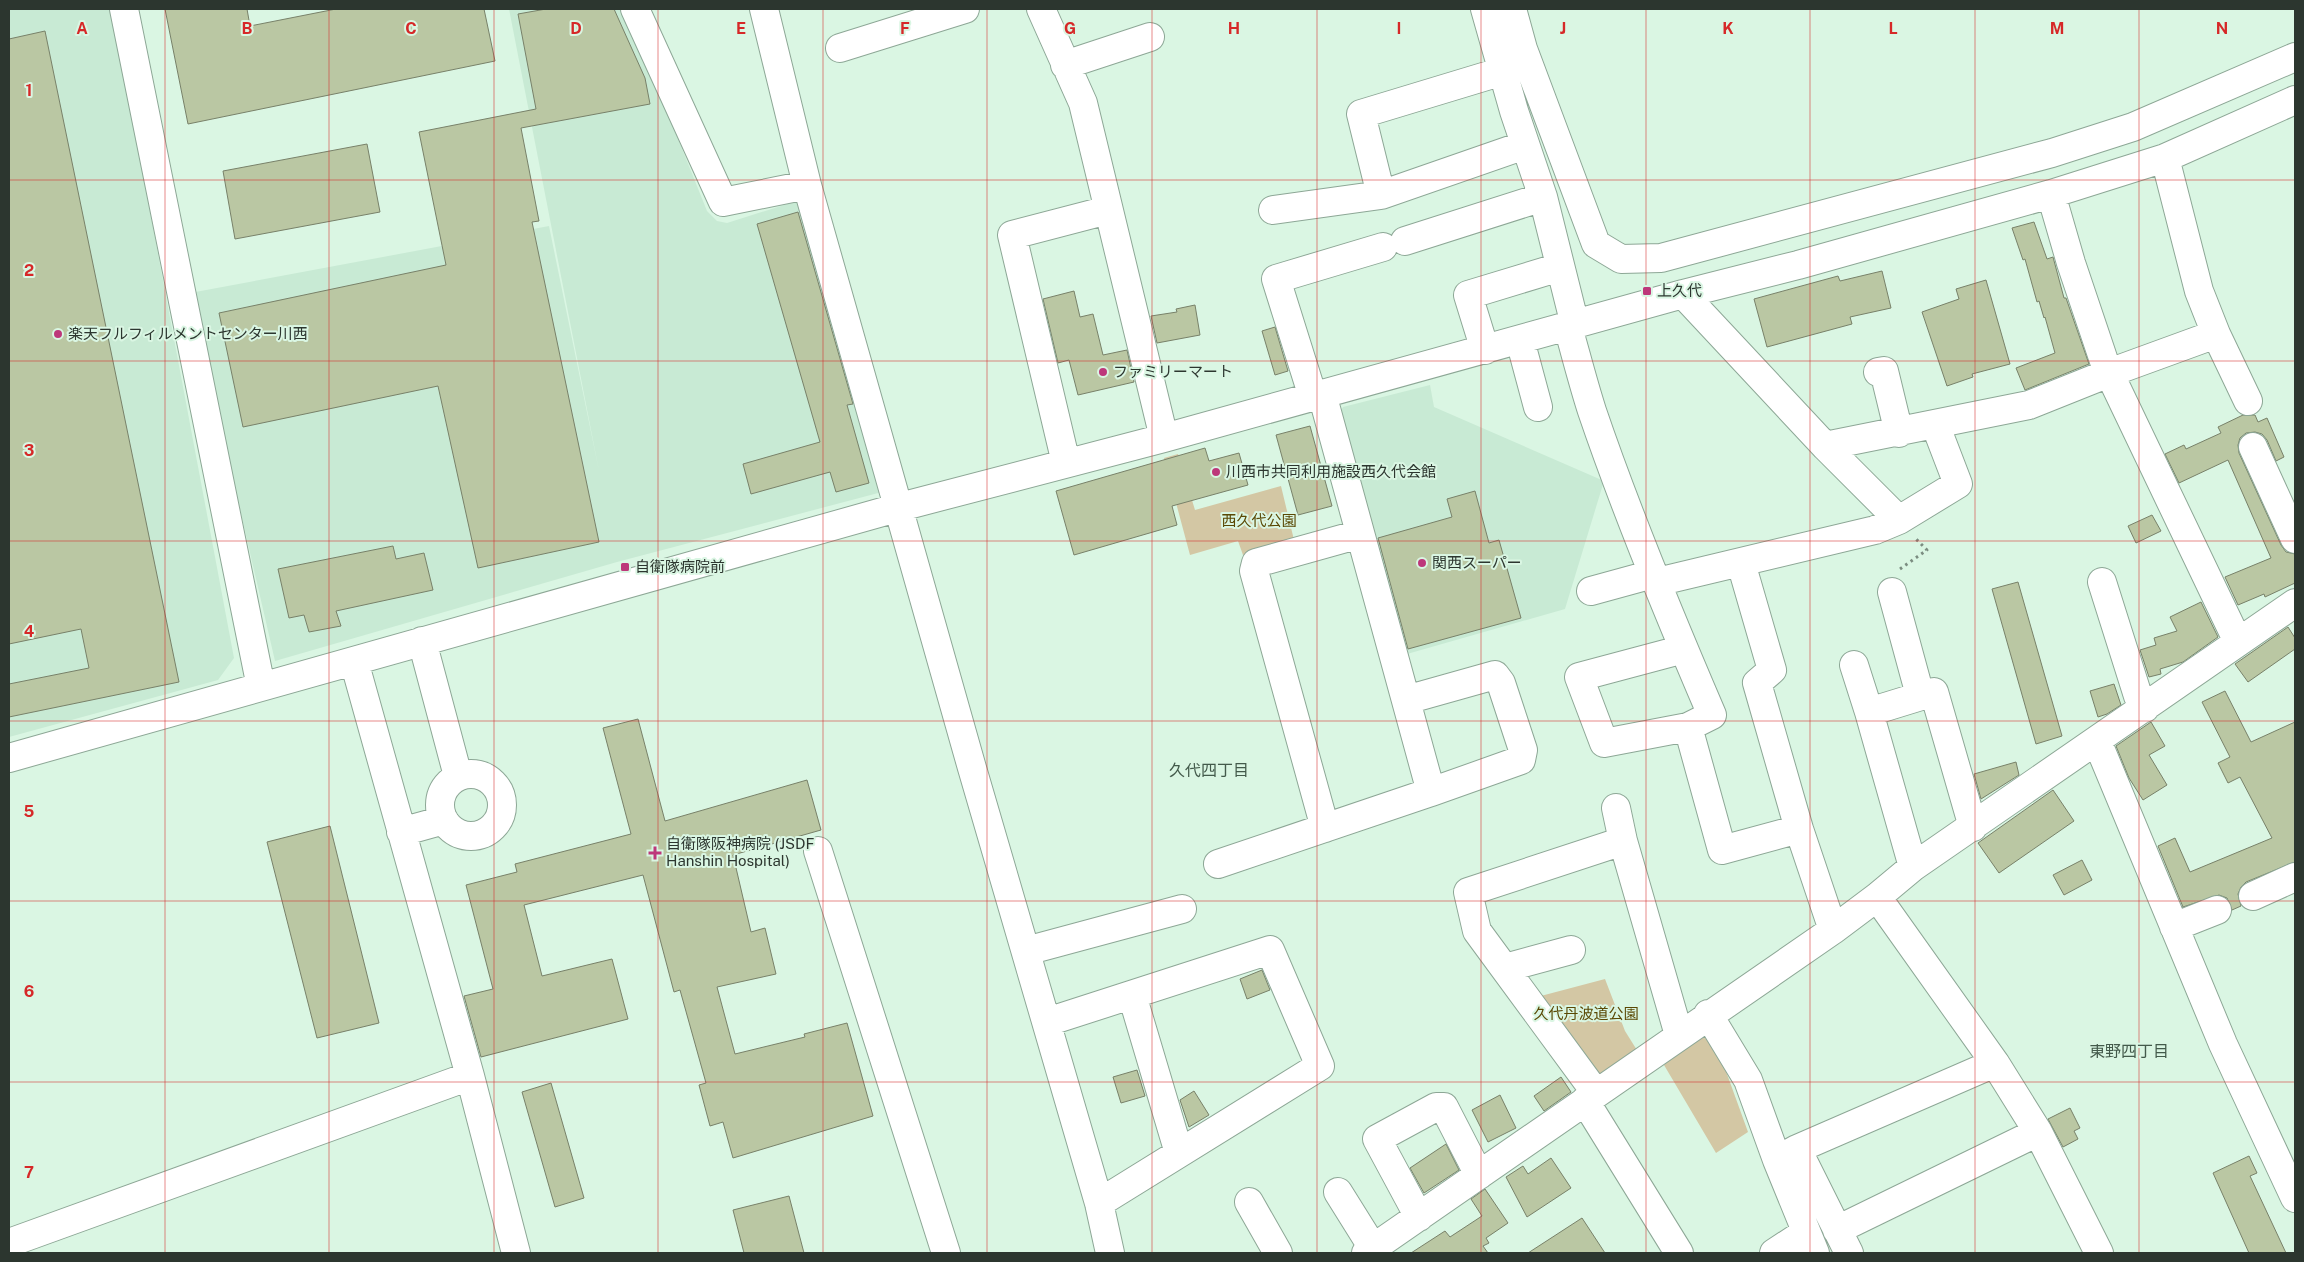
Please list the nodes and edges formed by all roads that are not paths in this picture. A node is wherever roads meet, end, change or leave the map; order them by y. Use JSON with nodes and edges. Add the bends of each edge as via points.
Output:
{"nodes":[{"id":1,"x":124,"y":9,"type":"edge"},
{"id":2,"x":635,"y":9,"type":"edge"},
{"id":3,"x":764,"y":9,"type":"edge"},
{"id":4,"x":965,"y":9,"type":"edge"},
{"id":5,"x":1485,"y":9,"type":"edge"},
{"id":6,"x":1512,"y":9,"type":"edge"},
{"id":7,"x":1047,"y":10,"type":"edge"},
{"id":8,"x":1150,"y":37,"type":"dead end"},
{"id":9,"x":840,"y":48,"type":"dead end"},
{"id":10,"x":2295,"y":57,"type":"edge"},
{"id":11,"x":1065,"y":65,"type":"junction"},
{"id":12,"x":1503,"y":71,"type":"junction"},
{"id":13,"x":2295,"y":100,"type":"edge"},
{"id":14,"x":1525,"y":145,"type":"junction"},
{"id":15,"x":2165,"y":158,"type":"junction"},
{"id":16,"x":808,"y":185,"type":"junction"},
{"id":17,"x":2051,"y":194,"type":"junction"},
{"id":18,"x":1381,"y":195,"type":"junction"},
{"id":19,"x":1543,"y":197,"type":"junction"},
{"id":20,"x":1108,"y":210,"type":"junction"},
{"id":21,"x":1273,"y":210,"type":"dead end"},
{"id":22,"x":1560,"y":267,"type":"junction"},
{"id":23,"x":1683,"y":294,"type":"junction"},
{"id":24,"x":1572,"y":326,"type":"junction"},
{"id":25,"x":2216,"y":334,"type":"junction"},
{"id":26,"x":1520,"y":340,"type":"junction"},
{"id":27,"x":1485,"y":350,"type":"junction"},
{"id":28,"x":1884,"y":371,"type":"dead end"},
{"id":29,"x":2109,"y":373,"type":"junction"},
{"id":30,"x":1318,"y":396,"type":"junction"},
{"id":31,"x":2248,"y":401,"type":"dead end"},
{"id":32,"x":1538,"y":408,"type":"dead end"},
{"id":33,"x":1935,"y":424,"type":"junction"},
{"id":34,"x":1899,"y":433,"type":"junction"},
{"id":35,"x":1164,"y":438,"type":"junction"},
{"id":36,"x":1825,"y":446,"type":"junction"},
{"id":37,"x":2253,"y":447,"type":"dead end"},
{"id":38,"x":1066,"y":463,"type":"junction"},
{"id":39,"x":900,"y":507,"type":"junction"},
{"id":40,"x":1899,"y":520,"type":"junction"},
{"id":41,"x":1360,"y":534,"type":"junction"},
{"id":42,"x":2295,"y":539,"type":"edge"},
{"id":43,"x":1741,"y":563,"type":"junction"},
{"id":44,"x":1655,"y":578,"type":"junction"},
{"id":45,"x":2102,"y":582,"type":"dead end"},
{"id":46,"x":1591,"y":591,"type":"dead end"},
{"id":47,"x":1892,"y":592,"type":"road end"},
{"id":48,"x":2293,"y":610,"type":"edge"},
{"id":49,"x":422,"y":641,"type":"junction"},
{"id":50,"x":2238,"y":642,"type":"junction"},
{"id":51,"x":1684,"y":649,"type":"junction"},
{"id":52,"x":354,"y":662,"type":"junction"},
{"id":53,"x":1854,"y":665,"type":"dead end"},
{"id":54,"x":261,"y":687,"type":"junction"},
{"id":55,"x":1920,"y":695,"type":"junction"},
{"id":56,"x":1406,"y":700,"type":"junction"},
{"id":57,"x":2145,"y":708,"type":"junction"},
{"id":58,"x":1869,"y":712,"type":"junction"},
{"id":59,"x":1688,"y":727,"type":"junction"},
{"id":60,"x":2097,"y":741,"type":"junction"},
{"id":61,"x":9,"y":758,"type":"edge"},
{"id":62,"x":458,"y":776,"type":"junction"},
{"id":63,"x":1431,"y":792,"type":"junction"},
{"id":64,"x":1616,"y":808,"type":"dead end"},
{"id":65,"x":444,"y":820,"type":"junction"},
{"id":66,"x":1973,"y":827,"type":"junction"},
{"id":67,"x":1325,"y":828,"type":"junction"},
{"id":68,"x":1798,"y":830,"type":"junction"},
{"id":69,"x":401,"y":832,"type":"junction"},
{"id":70,"x":1623,"y":840,"type":"junction"},
{"id":71,"x":818,"y":851,"type":"dead end"},
{"id":72,"x":1218,"y":864,"type":"dead end"},
{"id":73,"x":1913,"y":867,"type":"junction"},
{"id":74,"x":2295,"y":878,"type":"edge"},
{"id":75,"x":2253,"y":896,"type":"dead end"},
{"id":76,"x":1877,"y":897,"type":"junction"},
{"id":77,"x":1182,"y":909,"type":"dead end"},
{"id":78,"x":2217,"y":910,"type":"dead end"},
{"id":79,"x":2174,"y":927,"type":"junction"},
{"id":80,"x":1833,"y":930,"type":"junction"},
{"id":81,"x":1571,"y":950,"type":"dead end"},
{"id":82,"x":1026,"y":951,"type":"junction"},
{"id":83,"x":1505,"y":968,"type":"junction"},
{"id":84,"x":1132,"y":995,"type":"junction"},
{"id":85,"x":1708,"y":1014,"type":"junction"},
{"id":86,"x":1047,"y":1022,"type":"junction"},
{"id":87,"x":1679,"y":1035,"type":"junction"},
{"id":88,"x":1995,"y":1063,"type":"junction"},
{"id":89,"x":470,"y":1076,"type":"junction"},
{"id":90,"x":1590,"y":1097,"type":"junction"},
{"id":91,"x":2038,"y":1132,"type":"junction"},
{"id":92,"x":1179,"y":1153,"type":"junction"},
{"id":93,"x":1787,"y":1154,"type":"junction"},
{"id":94,"x":1479,"y":1175,"type":"junction"},
{"id":95,"x":1338,"y":1192,"type":"dead end"},
{"id":96,"x":2295,"y":1198,"type":"edge"},
{"id":97,"x":1249,"y":1202,"type":"dead end"},
{"id":98,"x":1099,"y":1203,"type":"junction"},
{"id":99,"x":1419,"y":1217,"type":"junction"},
{"id":100,"x":1843,"y":1242,"type":"edge"},
{"id":101,"x":9,"y":1243,"type":"edge"},
{"id":102,"x":1811,"y":1243,"type":"edge"},
{"id":103,"x":1369,"y":1251,"type":"edge"},
{"id":104,"x":516,"y":1253,"type":"edge"},
{"id":105,"x":946,"y":1253,"type":"edge"},
{"id":106,"x":1110,"y":1253,"type":"edge"},
{"id":107,"x":1278,"y":1253,"type":"edge"},
{"id":108,"x":1679,"y":1253,"type":"edge"},
{"id":109,"x":1774,"y":1253,"type":"edge"},
{"id":110,"x":2099,"y":1253,"type":"edge"}],
"edges":[{"from":1,"to":54,"type":"street"},
{"from":2,"to":16,"type":"street","via":[[723,202]]},
{"from":3,"to":16,"type":"street"},
{"from":4,"to":9,"type":"street"},
{"from":5,"to":12,"type":"street"},
{"from":6,"to":10,"type":"street","via":[[1523,49],[1596,244],[1621,259],[1662,258],[2052,153],[2132,127]]},
{"from":7,"to":11,"type":"street"},
{"from":8,"to":11,"type":"street"},
{"from":11,"to":20,"type":"street","via":[[1083,103]]},
{"from":12,"to":14,"type":"street"},
{"from":12,"to":18,"type":"street","via":[[1361,114]]},
{"from":13,"to":15,"type":"street"},
{"from":14,"to":18,"type":"street"},
{"from":14,"to":19,"type":"street"},
{"from":15,"to":17,"type":"street"},
{"from":15,"to":25,"type":"street","via":[[2199,291]]},
{"from":16,"to":39,"type":"street"},
{"from":17,"to":23,"type":"street"},
{"from":17,"to":29,"type":"street"},
{"from":18,"to":21,"type":"street"},
{"from":19,"to":22,"type":"street"},
{"from":19,"to":30,"type":"street","via":[[1276,279]]},
{"from":20,"to":35,"type":"street"},
{"from":20,"to":38,"type":"street","via":[[1012,235]]},
{"from":22,"to":24,"type":"street"},
{"from":22,"to":27,"type":"street","via":[[1468,294]]},
{"from":23,"to":24,"type":"street"},
{"from":23,"to":36,"type":"street"},
{"from":24,"to":26,"type":"street"},
{"from":24,"to":44,"type":"street","via":[[1591,409]]},
{"from":25,"to":29,"type":"street"},
{"from":25,"to":31,"type":"street"},
{"from":26,"to":27,"type":"street"},
{"from":26,"to":32,"type":"street"},
{"from":27,"to":30,"type":"street"},
{"from":28,"to":34,"type":"street"},
{"from":29,"to":33,"type":"street","via":[[2029,405]]},
{"from":29,"to":50,"type":"street"},
{"from":30,"to":35,"type":"street"},
{"from":30,"to":41,"type":"street"},
{"from":33,"to":34,"type":"street"},
{"from":33,"to":40,"type":"street","via":[[1958,484]]},
{"from":34,"to":36,"type":"street"},
{"from":35,"to":38,"type":"street"},
{"from":36,"to":40,"type":"street"},
{"from":37,"to":42,"type":"street"},
{"from":38,"to":39,"type":"street"},
{"from":39,"to":49,"type":"street"},
{"from":39,"to":82,"type":"street"},
{"from":40,"to":43,"type":"street","via":[[1875,530]]},
{"from":41,"to":56,"type":"street"},
{"from":41,"to":67,"type":"street","via":[[1256,562],[1254,571]]},
{"from":43,"to":44,"type":"street"},
{"from":43,"to":68,"type":"street","via":[[1772,670],[1757,683]]},
{"from":44,"to":46,"type":"street"},
{"from":44,"to":51,"type":"street"},
{"from":45,"to":57,"type":"street","via":[[2138,696]]},
{"from":47,"to":55,"type":"street"},
{"from":48,"to":50,"type":"street"},
{"from":49,"to":52,"type":"street"},
{"from":49,"to":62,"type":"street"},
{"from":50,"to":57,"type":"street"},
{"from":51,"to":59,"type":"street","via":[[1712,714]]},
{"from":51,"to":59,"type":"street","via":[[1579,677],[1604,743]]},
{"from":52,"to":54,"type":"street"},
{"from":52,"to":69,"type":"street"},
{"from":53,"to":58,"type":"street"},
{"from":54,"to":61,"type":"street"},
{"from":55,"to":58,"type":"street"},
{"from":55,"to":66,"type":"street","via":[[1934,692]]},
{"from":56,"to":63,"type":"street"},
{"from":56,"to":63,"type":"street","via":[[1495,675],[1501,683],[1523,750],[1521,760]]},
{"from":57,"to":60,"type":"street"},
{"from":58,"to":73,"type":"street"},
{"from":59,"to":68,"type":"street","via":[[1722,850]]},
{"from":60,"to":66,"type":"street"},
{"from":60,"to":79,"type":"street"},
{"from":62,"to":65,"type":"street","via":[[446,786],[441,796]]},
{"from":62,"to":65,"type":"street","via":[[477,774],[498,788],[502,805],[500,818],[493,828],[478,836],[454,831]]},
{"from":63,"to":67,"type":"street"},
{"from":64,"to":70,"type":"street"},
{"from":65,"to":69,"type":"street"},
{"from":66,"to":73,"type":"street"},
{"from":67,"to":72,"type":"street"},
{"from":68,"to":80,"type":"street"},
{"from":69,"to":89,"type":"street"},
{"from":70,"to":83,"type":"street","via":[[1460,895],[1477,931]]},
{"from":70,"to":87,"type":"street"},
{"from":71,"to":105,"type":"street"},
{"from":73,"to":76,"type":"street"},
{"from":74,"to":75,"type":"street"},
{"from":76,"to":80,"type":"street"},
{"from":76,"to":88,"type":"street"},
{"from":77,"to":82,"type":"street","via":[[1155,926]]},
{"from":78,"to":79,"type":"street"},
{"from":79,"to":96,"type":"street","via":[[2223,1044]]},
{"from":80,"to":85,"type":"street"},
{"from":81,"to":83,"type":"street"},
{"from":82,"to":86,"type":"street"},
{"from":83,"to":90,"type":"street"},
{"from":84,"to":86,"type":"street"},
{"from":84,"to":92,"type":"street"},
{"from":84,"to":92,"type":"street","via":[[1270,950],[1320,1066]]},
{"from":85,"to":87,"type":"street"},
{"from":85,"to":93,"type":"street"},
{"from":86,"to":98,"type":"street"},
{"from":87,"to":90,"type":"street"},
{"from":88,"to":91,"type":"street"},
{"from":88,"to":93,"type":"street"},
{"from":89,"to":101,"type":"street"},
{"from":89,"to":104,"type":"street"},
{"from":90,"to":94,"type":"street"},
{"from":90,"to":108,"type":"street"},
{"from":91,"to":100,"type":"street"},
{"from":91,"to":110,"type":"street"},
{"from":92,"to":98,"type":"street"},
{"from":93,"to":100,"type":"street"},
{"from":93,"to":102,"type":"street"},
{"from":94,"to":99,"type":"street"},
{"from":94,"to":99,"type":"street","via":[[1444,1107],[1436,1107],[1377,1139]]},
{"from":95,"to":103,"type":"street"},
{"from":97,"to":107,"type":"street"},
{"from":98,"to":106,"type":"street"},
{"from":99,"to":103,"type":"street"},
{"from":102,"to":109,"type":"street"}]}
